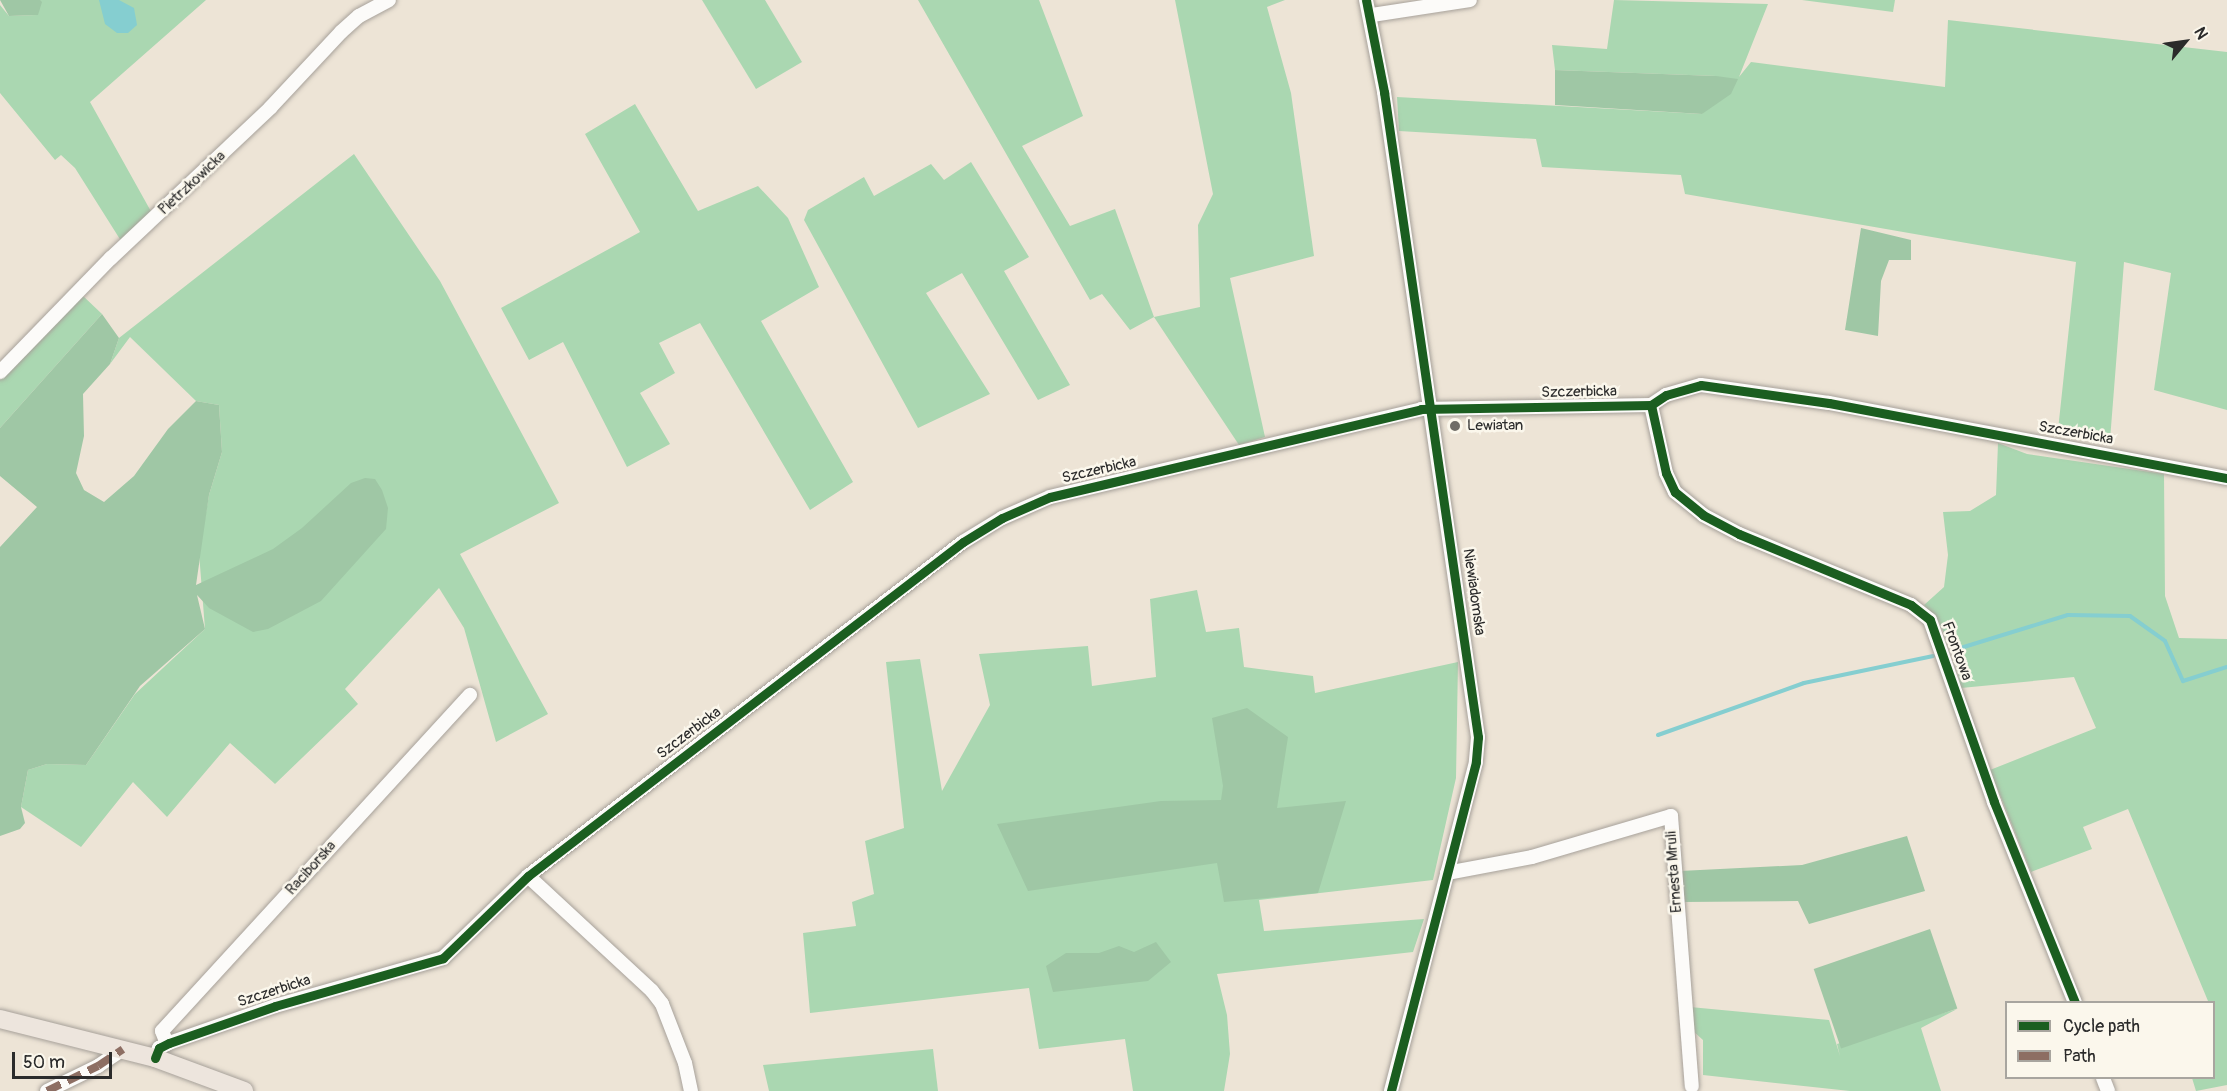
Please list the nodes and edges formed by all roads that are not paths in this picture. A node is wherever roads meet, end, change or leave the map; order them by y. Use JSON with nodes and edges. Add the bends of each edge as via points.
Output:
{"nodes":[{"id":1,"x":389,"y":0,"type":"edge"},
{"id":2,"x":1366,"y":0,"type":"edge"},
{"id":3,"x":1470,"y":0,"type":"edge"},
{"id":4,"x":1372,"y":15,"type":"junction"},
{"id":5,"x":0,"y":372,"type":"edge"},
{"id":6,"x":1651,"y":405,"type":"junction"},
{"id":7,"x":1431,"y":408,"type":"junction"},
{"id":8,"x":2227,"y":478,"type":"edge"},
{"id":9,"x":470,"y":694,"type":"dead end"},
{"id":10,"x":1447,"y":873,"type":"junction"},
{"id":11,"x":528,"y":876,"type":"junction"},
{"id":12,"x":2075,"y":1001,"type":"edge"},
{"id":13,"x":0,"y":1019,"type":"edge"},
{"id":14,"x":123,"y":1049,"type":"junction"},
{"id":15,"x":161,"y":1051,"type":"junction"},
{"id":16,"x":1692,"y":1086,"type":"dead end"},
{"id":17,"x":47,"y":1091,"type":"edge"},
{"id":18,"x":244,"y":1091,"type":"edge"},
{"id":19,"x":691,"y":1091,"type":"edge"},
{"id":20,"x":1391,"y":1091,"type":"edge"}],
"edges":[{"from":1,"to":5,"type":"street","name":"Pietrzkowicka","via":[[359,16],[341,33],[263,115],[111,258]]},
{"from":2,"to":4,"type":"street","name":"Niewiadomska"},
{"from":3,"to":4,"type":"street"},
{"from":4,"to":7,"type":"street","name":"Niewiadomska"},
{"from":6,"to":7,"type":"street","name":"Szczerbicka"},
{"from":6,"to":8,"type":"street","name":"Szczerbicka","via":[[1685,388],[1714,386],[1829,403]]},
{"from":6,"to":12,"type":"street","name":"Frontowa","via":[[1675,492],[1702,515],[1911,604],[1930,620],[1994,802]]},
{"from":7,"to":10,"type":"street","name":"Niewiadomska","via":[[1478,737],[1476,762]]},
{"from":7,"to":11,"type":"street","name":"Szczerbicka","via":[[1050,497],[1002,518],[963,542]]},
{"from":9,"to":15,"type":"street","name":"Raciborska","via":[[162,1031]]},
{"from":10,"to":16,"type":"street","name":"Ernesta Mruli","via":[[1532,856],[1671,816]]},
{"from":10,"to":20,"type":"street","name":"Niewiadomska"},
{"from":11,"to":15,"type":"street","name":"Szczerbicka","via":[[443,958],[287,1002]]},
{"from":11,"to":19,"type":"street","via":[[662,1004],[685,1063]]},
{"from":13,"to":14,"type":"main road"},
{"from":14,"to":15,"type":"main road"},
{"from":14,"to":17,"type":"street"},
{"from":15,"to":18,"type":"main road"}]}
